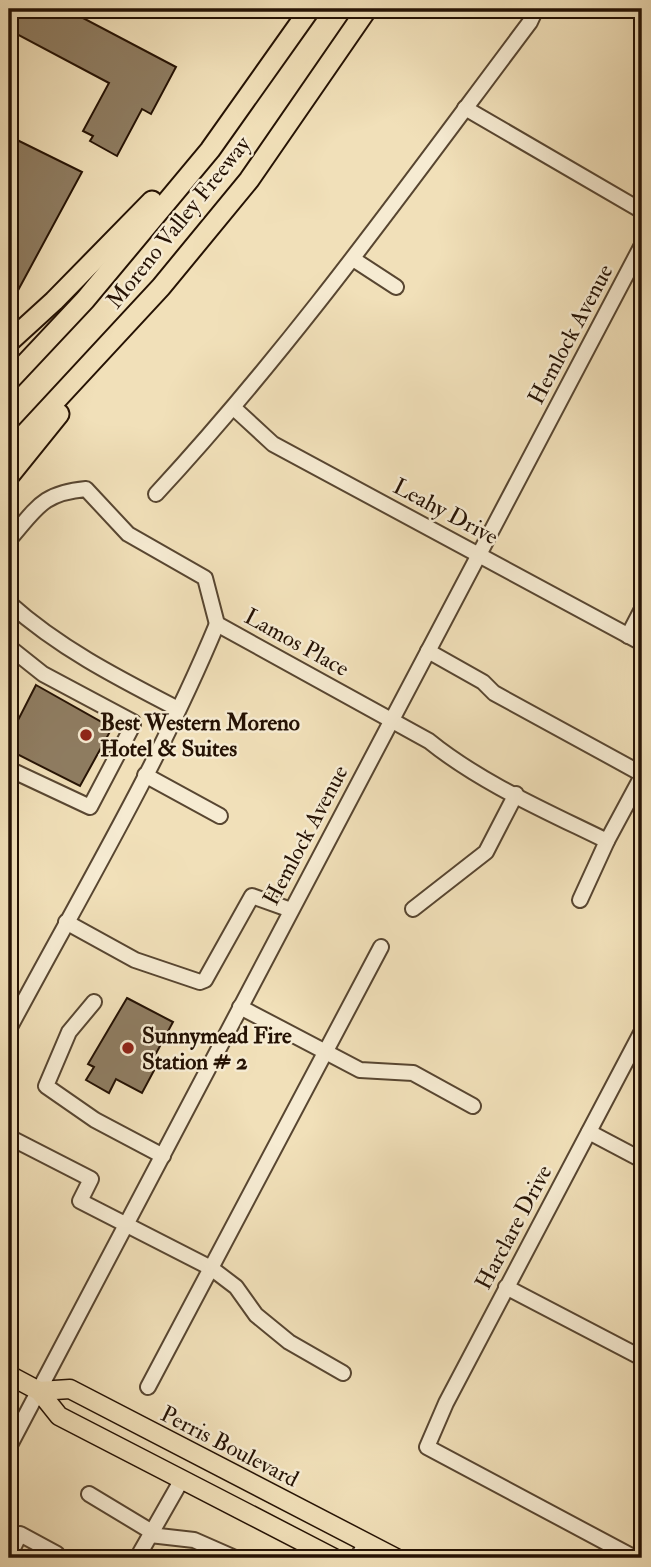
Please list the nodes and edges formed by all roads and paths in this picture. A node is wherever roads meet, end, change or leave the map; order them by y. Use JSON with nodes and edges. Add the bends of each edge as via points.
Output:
{"nodes":[{"id":1,"x":310,"y":9,"type":"edge"},
{"id":2,"x":367,"y":9,"type":"edge"},
{"id":3,"x":536,"y":9,"type":"edge"},
{"id":4,"x":253,"y":89,"type":"junction"},
{"id":5,"x":465,"y":108,"type":"junction"},
{"id":6,"x":642,"y":211,"type":"edge"},
{"id":7,"x":642,"y":245,"type":"edge"},
{"id":8,"x":353,"y":259,"type":"junction"},
{"id":9,"x":161,"y":287,"type":"junction"},
{"id":10,"x":396,"y":288,"type":"dead end"},
{"id":11,"x":9,"y":342,"type":"edge"},
{"id":12,"x":9,"y":381,"type":"edge"},
{"id":13,"x":235,"y":409,"type":"junction"},
{"id":14,"x":9,"y":451,"type":"edge"},
{"id":15,"x":9,"y":476,"type":"edge"},
{"id":16,"x":156,"y":494,"type":"dead end"},
{"id":17,"x":9,"y":540,"type":"edge"},
{"id":18,"x":480,"y":556,"type":"junction"},
{"id":19,"x":9,"y":603,"type":"edge"},
{"id":20,"x":642,"y":609,"type":"edge"},
{"id":21,"x":217,"y":624,"type":"junction"},
{"id":22,"x":628,"y":636,"type":"junction"},
{"id":23,"x":642,"y":643,"type":"edge"},
{"id":24,"x":9,"y":647,"type":"edge"},
{"id":25,"x":428,"y":651,"type":"junction"},
{"id":26,"x":178,"y":709,"type":"junction"},
{"id":27,"x":392,"y":720,"type":"junction"},
{"id":28,"x":9,"y":769,"type":"edge"},
{"id":29,"x":145,"y":775,"type":"junction"},
{"id":30,"x":642,"y":775,"type":"edge"},
{"id":31,"x":516,"y":794,"type":"junction"},
{"id":32,"x":220,"y":816,"type":"dead end"},
{"id":33,"x":607,"y":841,"type":"junction"},
{"id":34,"x":580,"y":900,"type":"dead end"},
{"id":35,"x":413,"y":909,"type":"dead end"},
{"id":36,"x":291,"y":911,"type":"junction"},
{"id":37,"x":66,"y":922,"type":"junction"},
{"id":38,"x":381,"y":947,"type":"dead end"},
{"id":39,"x":94,"y":1002,"type":"dead end"},
{"id":40,"x":240,"y":1007,"type":"junction"},
{"id":41,"x":9,"y":1029,"type":"edge"},
{"id":42,"x":642,"y":1031,"type":"edge"},
{"id":43,"x":324,"y":1053,"type":"junction"},
{"id":44,"x":472,"y":1106,"type":"dead end"},
{"id":45,"x":589,"y":1132,"type":"junction"},
{"id":46,"x":9,"y":1137,"type":"edge"},
{"id":47,"x":163,"y":1156,"type":"junction"},
{"id":48,"x":642,"y":1160,"type":"edge"},
{"id":49,"x":127,"y":1225,"type":"junction"},
{"id":50,"x":211,"y":1268,"type":"junction"},
{"id":51,"x":506,"y":1287,"type":"junction"},
{"id":52,"x":642,"y":1358,"type":"edge"},
{"id":53,"x":343,"y":1373,"type":"dead end"},
{"id":54,"x":9,"y":1375,"type":"edge"},
{"id":55,"x":148,"y":1387,"type":"dead end"},
{"id":56,"x":39,"y":1391,"type":"junction"},
{"id":57,"x":9,"y":1447,"type":"edge"},
{"id":58,"x":181,"y":1481,"type":"junction"},
{"id":59,"x":89,"y":1494,"type":"dead end"},
{"id":60,"x":151,"y":1534,"type":"junction"},
{"id":61,"x":362,"y":1551,"type":"edge"},
{"id":62,"x":57,"y":1554,"type":"dead end"},
{"id":63,"x":9,"y":1556,"type":"edge"},
{"id":64,"x":149,"y":1558,"type":"edge"},
{"id":65,"x":235,"y":1558,"type":"edge"},
{"id":66,"x":334,"y":1558,"type":"edge"},
{"id":67,"x":396,"y":1558,"type":"edge"},
{"id":68,"x":635,"y":1558,"type":"edge"}],
"edges":[{"from":1,"to":4,"type":"highway","name":"Moreno Valley Freeway"},
{"from":2,"to":9,"type":"highway","name":"Moreno Valley Freeway","via":[[248,180]]},
{"from":3,"to":5,"type":"street"},
{"from":4,"to":11,"type":"highway","via":[[144,211]]},
{"from":4,"to":12,"type":"highway","name":"Moreno Valley Freeway","via":[[210,150],[85,300]]},
{"from":5,"to":6,"type":"street"},
{"from":5,"to":8,"type":"street"},
{"from":7,"to":18,"type":"street","name":"Hemlock Avenue"},
{"from":8,"to":10,"type":"street"},
{"from":8,"to":13,"type":"street"},
{"from":9,"to":14,"type":"highway","name":"Moreno Valley Freeway"},
{"from":9,"to":15,"type":"highway"},
{"from":13,"to":16,"type":"street"},
{"from":13,"to":18,"type":"street","name":"Leahy Drive","via":[[273,444]]},
{"from":17,"to":21,"type":"street","name":"Lamos Place","via":[[38,506],[59,492],[86,489],[128,534],[205,578]]},
{"from":18,"to":22,"type":"street","name":"Leahy Drive"},
{"from":18,"to":25,"type":"street","name":"Hemlock Avenue"},
{"from":19,"to":26,"type":"street","via":[[88,662]]},
{"from":20,"to":22,"type":"street"},
{"from":21,"to":26,"type":"street"},
{"from":21,"to":27,"type":"street","name":"Lamos Place"},
{"from":22,"to":23,"type":"street","name":"Leahy Drive"},
{"from":24,"to":28,"type":"street","via":[[43,674],[133,725],[90,807]]},
{"from":25,"to":27,"type":"street","name":"Hemlock Avenue"},
{"from":25,"to":30,"type":"street"},
{"from":26,"to":29,"type":"street"},
{"from":27,"to":31,"type":"street","name":"Lamos Place","via":[[459,765]]},
{"from":27,"to":36,"type":"street","name":"Hemlock Avenue"},
{"from":29,"to":32,"type":"street"},
{"from":29,"to":37,"type":"street"},
{"from":30,"to":33,"type":"street"},
{"from":31,"to":33,"type":"street","name":"Lamos Place"},
{"from":31,"to":35,"type":"street","via":[[486,852]]},
{"from":33,"to":34,"type":"street"},
{"from":36,"to":37,"type":"street","via":[[252,896],[200,982],[135,960]]},
{"from":36,"to":40,"type":"street","name":"Hemlock Avenue"},
{"from":37,"to":41,"type":"street"},
{"from":38,"to":43,"type":"street"},
{"from":39,"to":47,"type":"street","via":[[69,1032],[46,1086],[95,1120]]},
{"from":40,"to":43,"type":"street"},
{"from":40,"to":47,"type":"street","name":"Hemlock Avenue"},
{"from":42,"to":45,"type":"street","name":"Harclare Drive"},
{"from":43,"to":44,"type":"street","via":[[360,1070],[413,1073]]},
{"from":43,"to":50,"type":"street"},
{"from":45,"to":48,"type":"street"},
{"from":45,"to":51,"type":"street","name":"Harclare Drive"},
{"from":46,"to":49,"type":"street","via":[[91,1179],[80,1201]]},
{"from":47,"to":49,"type":"street","name":"Hemlock Avenue"},
{"from":49,"to":50,"type":"street"},
{"from":49,"to":56,"type":"street","name":"Hemlock Avenue"},
{"from":50,"to":53,"type":"street","via":[[289,1342]]},
{"from":50,"to":55,"type":"street"},
{"from":51,"to":52,"type":"street"},
{"from":51,"to":68,"type":"street","name":"Harclare Drive","via":[[427,1447]]},
{"from":54,"to":56,"type":"main road","name":"Perris Boulevard"},
{"from":56,"to":57,"type":"street","name":"Hemlock Avenue"},
{"from":56,"to":58,"type":"main road","name":"Perris Boulevard","via":[[59,1416]]},
{"from":56,"to":61,"type":"main road","name":"Perris Boulevard","via":[[70,1389]]},
{"from":58,"to":60,"type":"street"},
{"from":58,"to":66,"type":"main road","name":"Perris Boulevard"},
{"from":59,"to":60,"type":"street"},
{"from":60,"to":64,"type":"street","via":[[140,1553]]},
{"from":60,"to":65,"type":"street","via":[[194,1540]]},
{"from":61,"to":67,"type":"main road","name":"Perris Boulevard"},
{"from":62,"to":63,"type":"street","via":[[20,1534]]}]}
